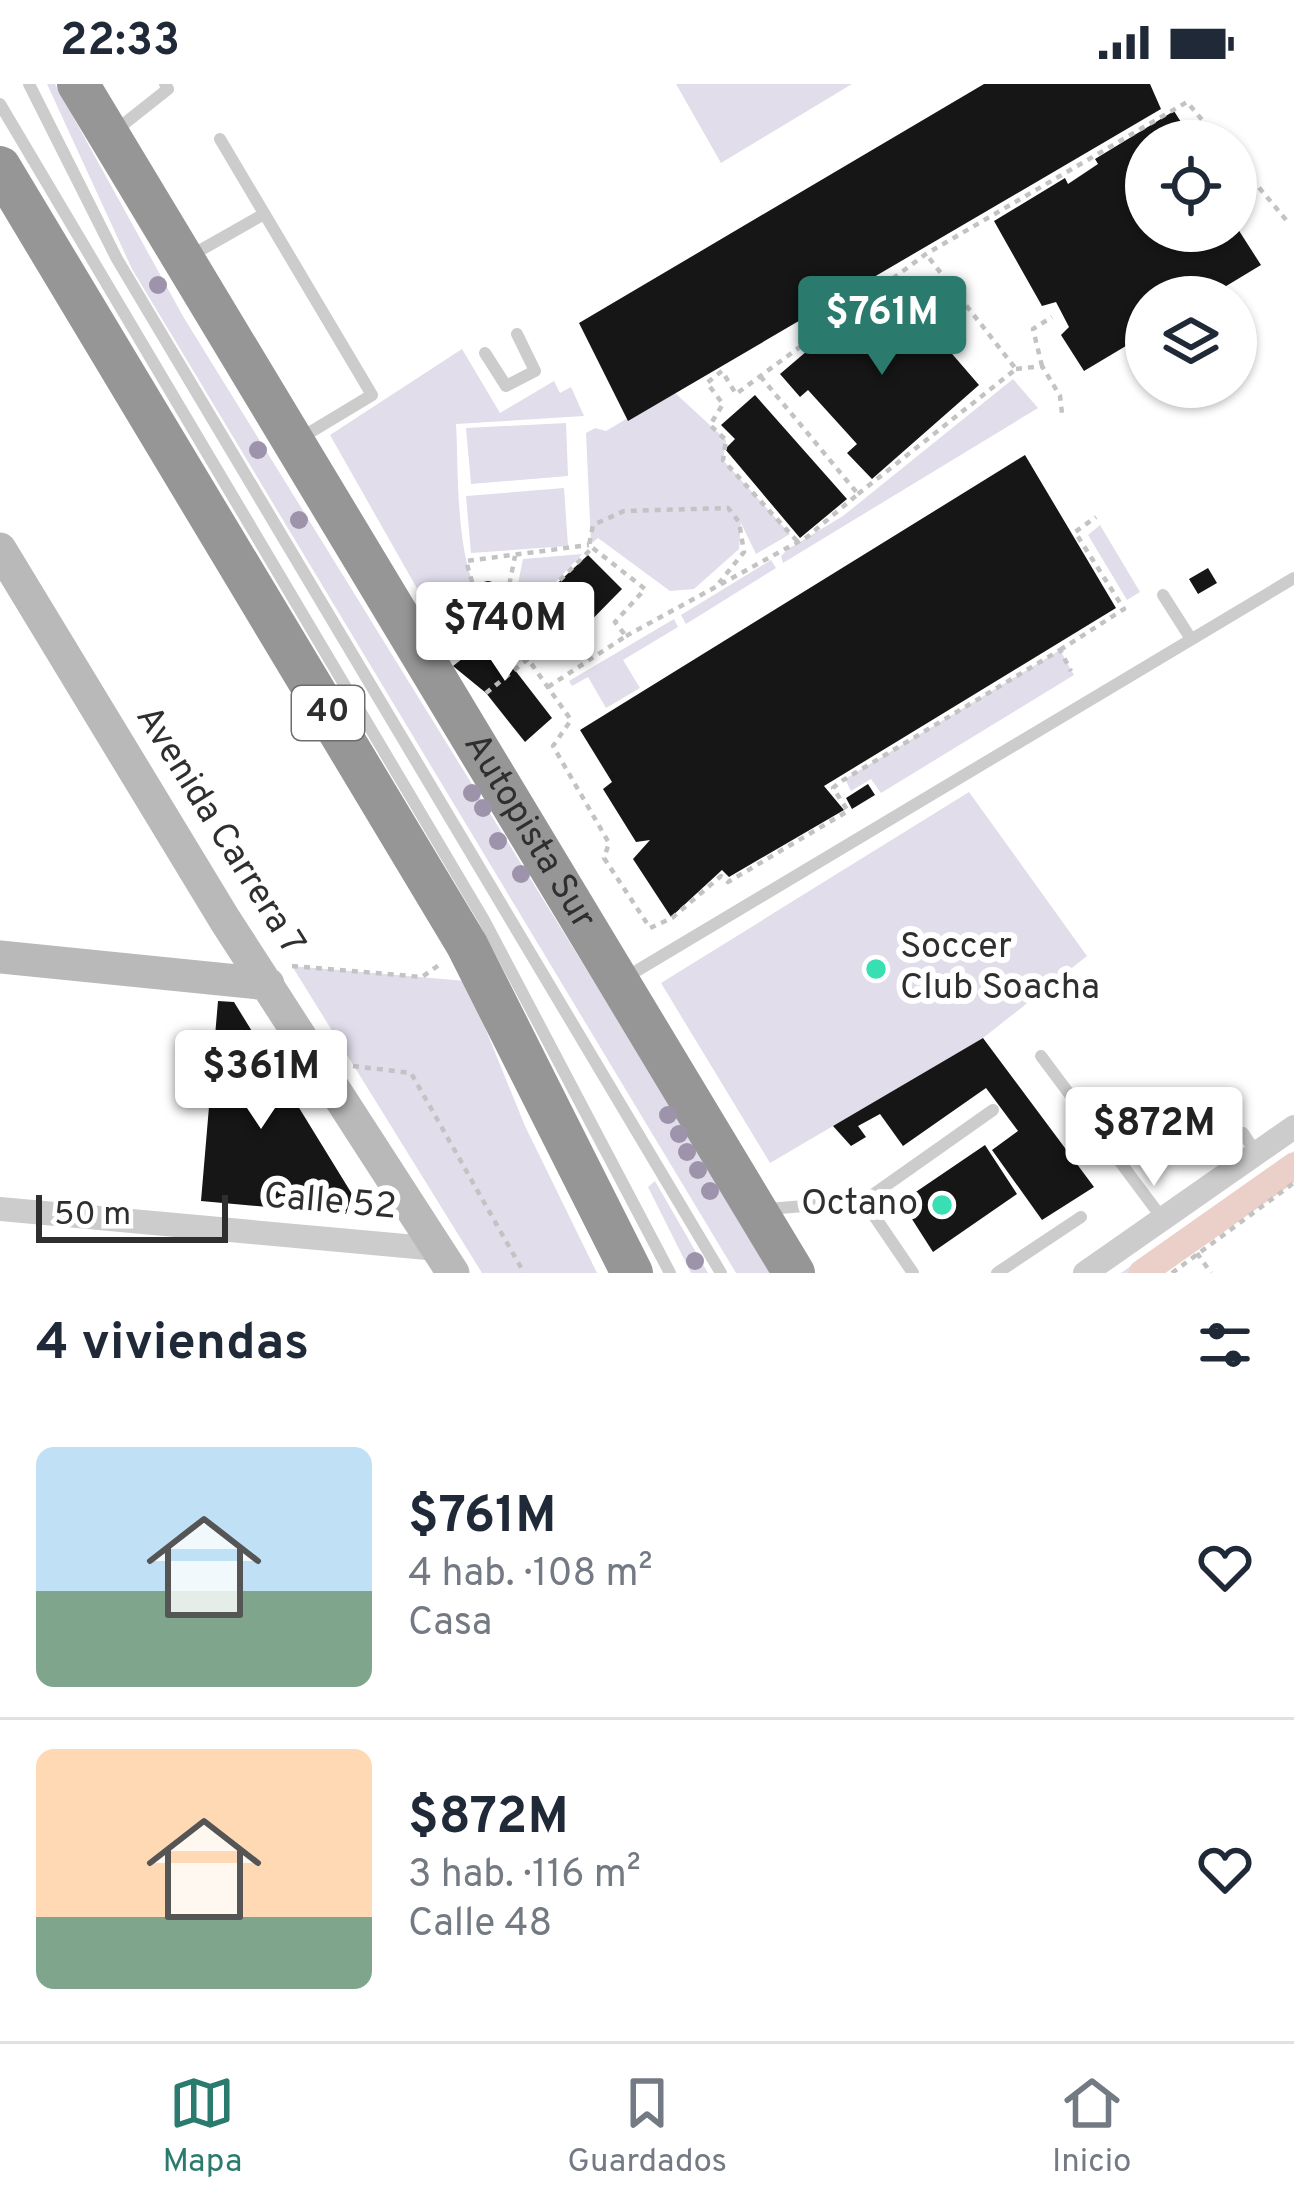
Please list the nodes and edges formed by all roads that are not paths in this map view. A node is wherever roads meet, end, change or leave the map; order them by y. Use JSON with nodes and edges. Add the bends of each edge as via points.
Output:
{"nodes":[{"id":1,"x":28,"y":84,"type":"edge"},
{"id":2,"x":78,"y":84,"type":"edge"},
{"id":3,"x":165,"y":84,"type":"edge"},
{"id":4,"x":0,"y":104,"type":"edge"},
{"id":5,"x":109,"y":136,"type":"junction"},
{"id":6,"x":220,"y":140,"type":"dead end"},
{"id":7,"x":0,"y":167,"type":"edge"},
{"id":8,"x":264,"y":214,"type":"junction"},
{"id":9,"x":184,"y":260,"type":"junction"},
{"id":10,"x":517,"y":334,"type":"dead end"},
{"id":11,"x":485,"y":353,"type":"dead end"},
{"id":12,"x":293,"y":443,"type":"junction"},
{"id":13,"x":0,"y":548,"type":"edge"},
{"id":14,"x":1294,"y":578,"type":"edge"},
{"id":15,"x":11,"y":592,"type":"edge"},
{"id":16,"x":1163,"y":595,"type":"dead end"},
{"id":17,"x":1191,"y":639,"type":"junction"},
{"id":18,"x":999,"y":754,"type":"junction"},
{"id":19,"x":1009,"y":767,"type":"dead end"},
{"id":20,"x":0,"y":957,"type":"edge"},
{"id":21,"x":272,"y":974,"type":"junction"},
{"id":22,"x":616,"y":982,"type":"junction"},
{"id":23,"x":1040,"y":1056,"type":"dead end"},
{"id":24,"x":993,"y":1110,"type":"dead end"},
{"id":25,"x":1294,"y":1127,"type":"edge"},
{"id":26,"x":864,"y":1201,"type":"junction"},
{"id":27,"x":0,"y":1209,"type":"edge"},
{"id":28,"x":755,"y":1209,"type":"junction"},
{"id":29,"x":1081,"y":1217,"type":"dead end"},
{"id":30,"x":1163,"y":1220,"type":"junction"},
{"id":31,"x":445,"y":1261,"type":"edge"},
{"id":32,"x":632,"y":1273,"type":"edge"},
{"id":33,"x":670,"y":1273,"type":"edge"},
{"id":34,"x":721,"y":1273,"type":"edge"},
{"id":35,"x":794,"y":1273,"type":"edge"},
{"id":36,"x":913,"y":1273,"type":"edge"},
{"id":37,"x":997,"y":1273,"type":"edge"},
{"id":38,"x":1085,"y":1273,"type":"edge"}],
"edges":[{"from":1,"to":34,"type":"lane","via":[[117,259]]},
{"from":2,"to":5,"type":"highway","name":"Autopista Sur"},
{"from":3,"to":5,"type":"lane"},
{"from":4,"to":33,"type":"lane","via":[[484,920]]},
{"from":5,"to":9,"type":"highway","name":"Autopista Sur"},
{"from":6,"to":8,"type":"lane"},
{"from":7,"to":32,"type":"highway","number":"40","via":[[467,945]]},
{"from":8,"to":9,"type":"lane"},
{"from":8,"to":12,"type":"lane","via":[[372,394]]},
{"from":9,"to":12,"type":"highway","name":"Autopista Sur"},
{"from":10,"to":11,"type":"lane","via":[[535,371],[506,386]]},
{"from":12,"to":22,"type":"highway","name":"Autopista Sur"},
{"from":13,"to":15,"type":"street","name":"Avenida Carrera 7"},
{"from":14,"to":17,"type":"lane"},
{"from":15,"to":21,"type":"street","name":"Avenida Carrera 7"},
{"from":16,"to":17,"type":"lane"},
{"from":17,"to":18,"type":"lane"},
{"from":18,"to":19,"type":"lane"},
{"from":18,"to":22,"type":"lane"},
{"from":20,"to":21,"type":"street"},
{"from":21,"to":31,"type":"street","name":"Avenida Carrera 7"},
{"from":22,"to":28,"type":"highway","name":"Autopista Sur"},
{"from":23,"to":30,"type":"lane"},
{"from":24,"to":26,"type":"lane"},
{"from":25,"to":30,"type":"street","via":[[1250,1143]]},
{"from":26,"to":28,"type":"lane"},
{"from":26,"to":36,"type":"lane"},
{"from":27,"to":31,"type":"street","name":"Calle 52"},
{"from":28,"to":35,"type":"highway","name":"Autopista Sur"},
{"from":29,"to":37,"type":"lane"},
{"from":30,"to":38,"type":"street"}]}
